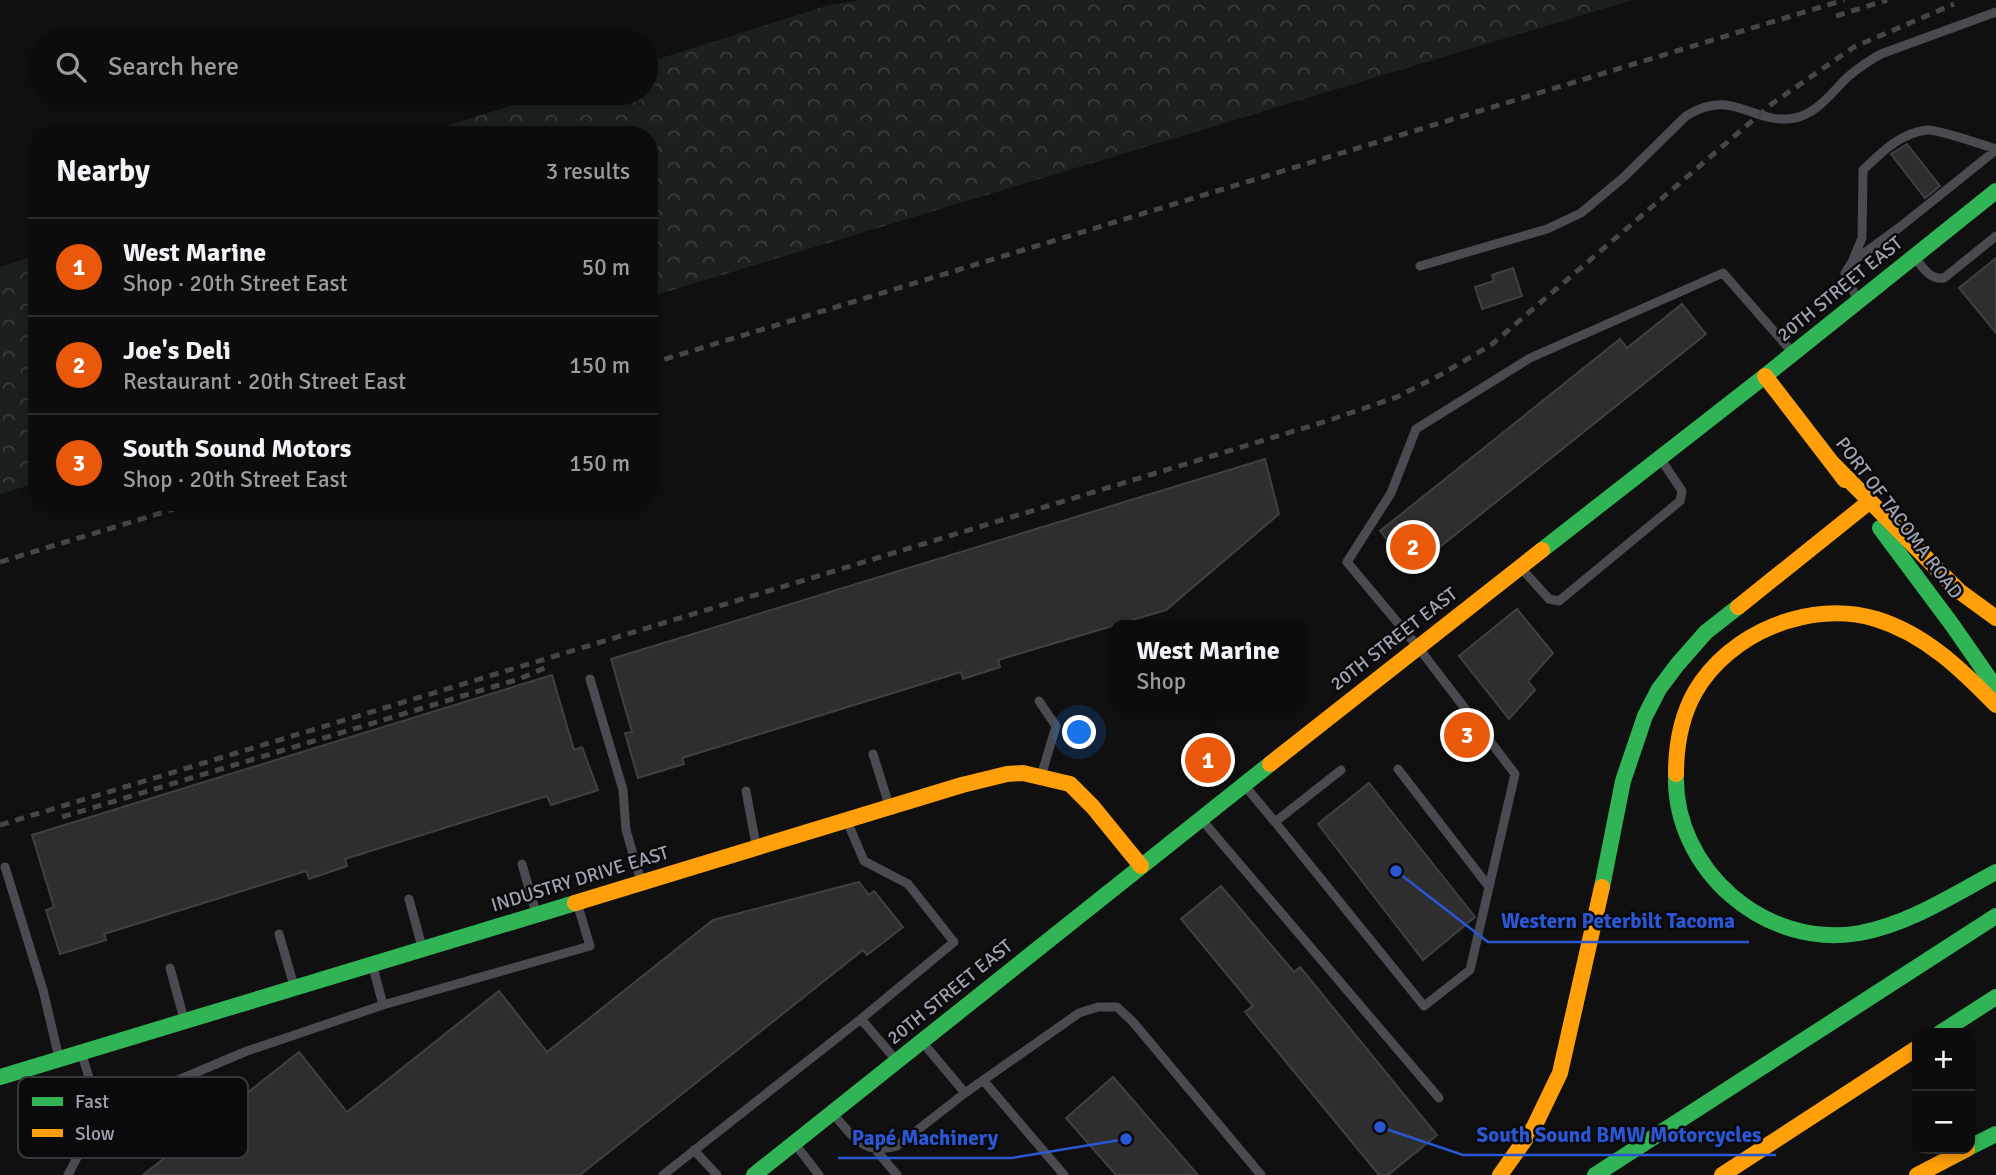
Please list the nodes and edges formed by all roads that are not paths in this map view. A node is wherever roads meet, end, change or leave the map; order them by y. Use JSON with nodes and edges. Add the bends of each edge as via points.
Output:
{"nodes":[{"id":1,"x":1996,"y":12,"type":"edge"},
{"id":2,"x":1996,"y":149,"type":"edge"},
{"id":3,"x":1996,"y":191,"type":"edge"},
{"id":4,"x":1996,"y":236,"type":"edge"},
{"id":5,"x":1914,"y":257,"type":"junction"},
{"id":6,"x":1852,"y":262,"type":"junction"},
{"id":7,"x":1420,"y":267,"type":"dead end"},
{"id":8,"x":1858,"y":301,"type":"junction"},
{"id":9,"x":1793,"y":354,"type":"junction"},
{"id":10,"x":1765,"y":376,"type":"junction"},
{"id":11,"x":1660,"y":458,"type":"junction"},
{"id":12,"x":1833,"y":464,"type":"junction"},
{"id":13,"x":1864,"y":506,"type":"junction"},
{"id":14,"x":1520,"y":567,"type":"junction"},
{"id":15,"x":1996,"y":618,"type":"edge"},
{"id":16,"x":1418,"y":647,"type":"junction"},
{"id":17,"x":590,"y":679,"type":"dead end"},
{"id":18,"x":1996,"y":688,"type":"edge"},
{"id":19,"x":1039,"y":701,"type":"dead end"},
{"id":20,"x":1996,"y":705,"type":"edge"},
{"id":21,"x":873,"y":754,"type":"dead end"},
{"id":22,"x":1341,"y":769,"type":"dead end"},
{"id":23,"x":1398,"y":769,"type":"dead end"},
{"id":24,"x":1041,"y":776,"type":"junction"},
{"id":25,"x":1244,"y":785,"type":"junction"},
{"id":26,"x":746,"y":792,"type":"dead end"},
{"id":27,"x":890,"y":807,"type":"junction"},
{"id":28,"x":1201,"y":819,"type":"junction"},
{"id":29,"x":847,"y":820,"type":"junction"},
{"id":30,"x":1275,"y":822,"type":"junction"},
{"id":31,"x":757,"y":847,"type":"junction"},
{"id":32,"x":522,"y":864,"type":"dead end"},
{"id":33,"x":1141,"y":866,"type":"junction"},
{"id":34,"x":5,"y":867,"type":"dead end"},
{"id":35,"x":1996,"y":872,"type":"edge"},
{"id":36,"x":642,"y":883,"type":"junction"},
{"id":37,"x":1489,"y":887,"type":"junction"},
{"id":38,"x":409,"y":900,"type":"dead end"},
{"id":39,"x":577,"y":902,"type":"junction"},
{"id":40,"x":536,"y":914,"type":"junction"},
{"id":41,"x":1996,"y":916,"type":"edge"},
{"id":42,"x":279,"y":934,"type":"dead end"},
{"id":43,"x":422,"y":949,"type":"junction"},
{"id":44,"x":372,"y":964,"type":"junction"},
{"id":45,"x":170,"y":968,"type":"dead end"},
{"id":46,"x":295,"y":987,"type":"junction"},
{"id":47,"x":1996,"y":997,"type":"edge"},
{"id":48,"x":383,"y":1005,"type":"junction"},
{"id":49,"x":861,"y":1018,"type":"junction"},
{"id":50,"x":184,"y":1021,"type":"junction"},
{"id":51,"x":1948,"y":1028,"type":"edge"},
{"id":52,"x":922,"y":1041,"type":"junction"},
{"id":53,"x":1912,"y":1051,"type":"edge"},
{"id":54,"x":82,"y":1052,"type":"junction"},
{"id":55,"x":59,"y":1059,"type":"junction"},
{"id":56,"x":897,"y":1061,"type":"junction"},
{"id":57,"x":0,"y":1077,"type":"edge"},
{"id":58,"x":89,"y":1077,"type":"edge"},
{"id":59,"x":185,"y":1077,"type":"edge"},
{"id":60,"x":983,"y":1080,"type":"junction"},
{"id":61,"x":965,"y":1093,"type":"junction"},
{"id":62,"x":1439,"y":1098,"type":"dead end"},
{"id":63,"x":832,"y":1113,"type":"junction"},
{"id":64,"x":1996,"y":1133,"type":"edge"},
{"id":65,"x":794,"y":1143,"type":"junction"},
{"id":66,"x":1975,"y":1144,"type":"edge"},
{"id":67,"x":694,"y":1150,"type":"junction"},
{"id":68,"x":876,"y":1150,"type":"junction"},
{"id":69,"x":1957,"y":1154,"type":"edge"},
{"id":70,"x":77,"y":1158,"type":"edge"},
{"id":71,"x":68,"y":1175,"type":"edge"},
{"id":72,"x":663,"y":1175,"type":"edge"},
{"id":73,"x":717,"y":1175,"type":"edge"},
{"id":74,"x":754,"y":1175,"type":"edge"},
{"id":75,"x":819,"y":1175,"type":"edge"},
{"id":76,"x":897,"y":1175,"type":"edge"},
{"id":77,"x":1065,"y":1175,"type":"edge"},
{"id":78,"x":1261,"y":1175,"type":"edge"},
{"id":79,"x":1500,"y":1175,"type":"edge"},
{"id":80,"x":1595,"y":1175,"type":"edge"},
{"id":81,"x":1722,"y":1175,"type":"edge"},
{"id":82,"x":1917,"y":1175,"type":"edge"}],
"edges":[{"from":1,"to":7,"type":"lane","via":[[1881,54],[1804,115],[1778,118],[1725,104],[1695,111],[1581,213],[1547,229]]},
{"from":2,"to":6,"type":"lane"},
{"from":2,"to":6,"type":"lane","via":[[1930,130],[1888,147],[1863,170],[1862,238]]},
{"from":3,"to":5,"type":"main road","name":"20TH STREET EAST"},
{"from":4,"to":5,"type":"lane","via":[[1944,278],[1931,276]]},
{"from":5,"to":8,"type":"main road","name":"20TH STREET EAST"},
{"from":6,"to":8,"type":"lane","via":[[1845,273]]},
{"from":8,"to":9,"type":"main road","name":"20TH STREET EAST"},
{"from":9,"to":10,"type":"main road","name":"20TH STREET EAST"},
{"from":9,"to":16,"type":"lane","via":[[1723,273],[1530,358],[1416,429],[1391,493],[1347,562]]},
{"from":10,"to":11,"type":"main road","name":"20TH STREET EAST"},
{"from":10,"to":12,"type":"main road","name":"PORT OF TACOMA ROAD"},
{"from":11,"to":14,"type":"main road","name":"20TH STREET EAST"},
{"from":11,"to":14,"type":"lane","via":[[1682,491],[1680,501],[1559,601],[1549,599]]},
{"from":12,"to":13,"type":"main road","name":"PORT OF TACOMA ROAD"},
{"from":12,"to":15,"type":"main road","via":[[1959,591]]},
{"from":13,"to":18,"type":"main road","name":"PORT OF TACOMA ROAD"},
{"from":13,"to":79,"type":"main road","via":[[1706,632],[1659,689],[1623,781],[1560,1073],[1522,1149]]},
{"from":14,"to":16,"type":"main road","name":"20TH STREET EAST"},
{"from":16,"to":25,"type":"main road","name":"20TH STREET EAST"},
{"from":16,"to":37,"type":"lane","via":[[1515,774]]},
{"from":17,"to":36,"type":"lane","via":[[623,790],[626,830]]},
{"from":19,"to":24,"type":"lane","via":[[1056,726]]},
{"from":20,"to":35,"type":"main road","via":[[1939,650],[1906,631],[1855,614],[1792,620],[1749,639],[1704,676],[1682,720],[1674,783],[1678,813],[1697,858],[1743,907],[1787,928],[1857,934],[1898,923]]},
{"from":21,"to":27,"type":"lane"},
{"from":22,"to":30,"type":"lane"},
{"from":23,"to":37,"type":"lane"},
{"from":24,"to":27,"type":"main road","name":"INDUSTRY DRIVE EAST","via":[[1007,774]]},
{"from":24,"to":33,"type":"main road","name":"INDUSTRY DRIVE EAST","via":[[1070,784]]},
{"from":25,"to":28,"type":"main road","name":"20TH STREET EAST"},
{"from":25,"to":30,"type":"lane"},
{"from":26,"to":31,"type":"lane"},
{"from":27,"to":29,"type":"main road","name":"INDUSTRY DRIVE EAST"},
{"from":28,"to":33,"type":"main road","name":"20TH STREET EAST"},
{"from":28,"to":62,"type":"lane"},
{"from":29,"to":31,"type":"main road","name":"INDUSTRY DRIVE EAST"},
{"from":29,"to":49,"type":"lane","via":[[864,861],[908,884],[954,942]]},
{"from":30,"to":37,"type":"lane","via":[[1424,1006],[1470,970]]},
{"from":31,"to":36,"type":"main road","name":"INDUSTRY DRIVE EAST"},
{"from":32,"to":40,"type":"lane"},
{"from":33,"to":52,"type":"main road","name":"20TH STREET EAST"},
{"from":34,"to":55,"type":"lane"},
{"from":36,"to":39,"type":"main road","name":"INDUSTRY DRIVE EAST"},
{"from":38,"to":43,"type":"lane"},
{"from":39,"to":40,"type":"main road","name":"INDUSTRY DRIVE EAST"},
{"from":39,"to":48,"type":"lane","via":[[590,946]]},
{"from":40,"to":43,"type":"main road","name":"INDUSTRY DRIVE EAST"},
{"from":41,"to":80,"type":"main road"},
{"from":42,"to":46,"type":"lane"},
{"from":43,"to":44,"type":"main road","name":"INDUSTRY DRIVE EAST"},
{"from":44,"to":46,"type":"main road","name":"INDUSTRY DRIVE EAST"},
{"from":44,"to":48,"type":"lane"},
{"from":45,"to":50,"type":"lane"},
{"from":46,"to":50,"type":"main road","name":"INDUSTRY DRIVE EAST"},
{"from":47,"to":51,"type":"main road"},
{"from":48,"to":59,"type":"lane"},
{"from":49,"to":56,"type":"lane"},
{"from":49,"to":67,"type":"lane"},
{"from":50,"to":54,"type":"main road","name":"INDUSTRY DRIVE EAST"},
{"from":52,"to":56,"type":"main road","name":"20TH STREET EAST"},
{"from":52,"to":61,"type":"lane"},
{"from":53,"to":81,"type":"main road"},
{"from":54,"to":55,"type":"main road","name":"INDUSTRY DRIVE EAST"},
{"from":54,"to":58,"type":"lane"},
{"from":55,"to":57,"type":"main road","name":"INDUSTRY DRIVE EAST"},
{"from":56,"to":63,"type":"main road","name":"20TH STREET EAST"},
{"from":60,"to":61,"type":"lane"},
{"from":60,"to":77,"type":"lane"},
{"from":60,"to":78,"type":"lane","via":[[1079,1013],[1117,1007]]},
{"from":61,"to":68,"type":"lane","via":[[897,1146]]},
{"from":63,"to":65,"type":"main road","name":"20TH STREET EAST"},
{"from":63,"to":68,"type":"lane","via":[[862,1144]]},
{"from":64,"to":66,"type":"main road"},
{"from":65,"to":74,"type":"main road","name":"20TH STREET EAST"},
{"from":65,"to":75,"type":"lane"},
{"from":67,"to":72,"type":"lane"},
{"from":67,"to":73,"type":"lane"},
{"from":68,"to":76,"type":"lane"},
{"from":69,"to":82,"type":"main road"},
{"from":70,"to":71,"type":"lane"}]}
